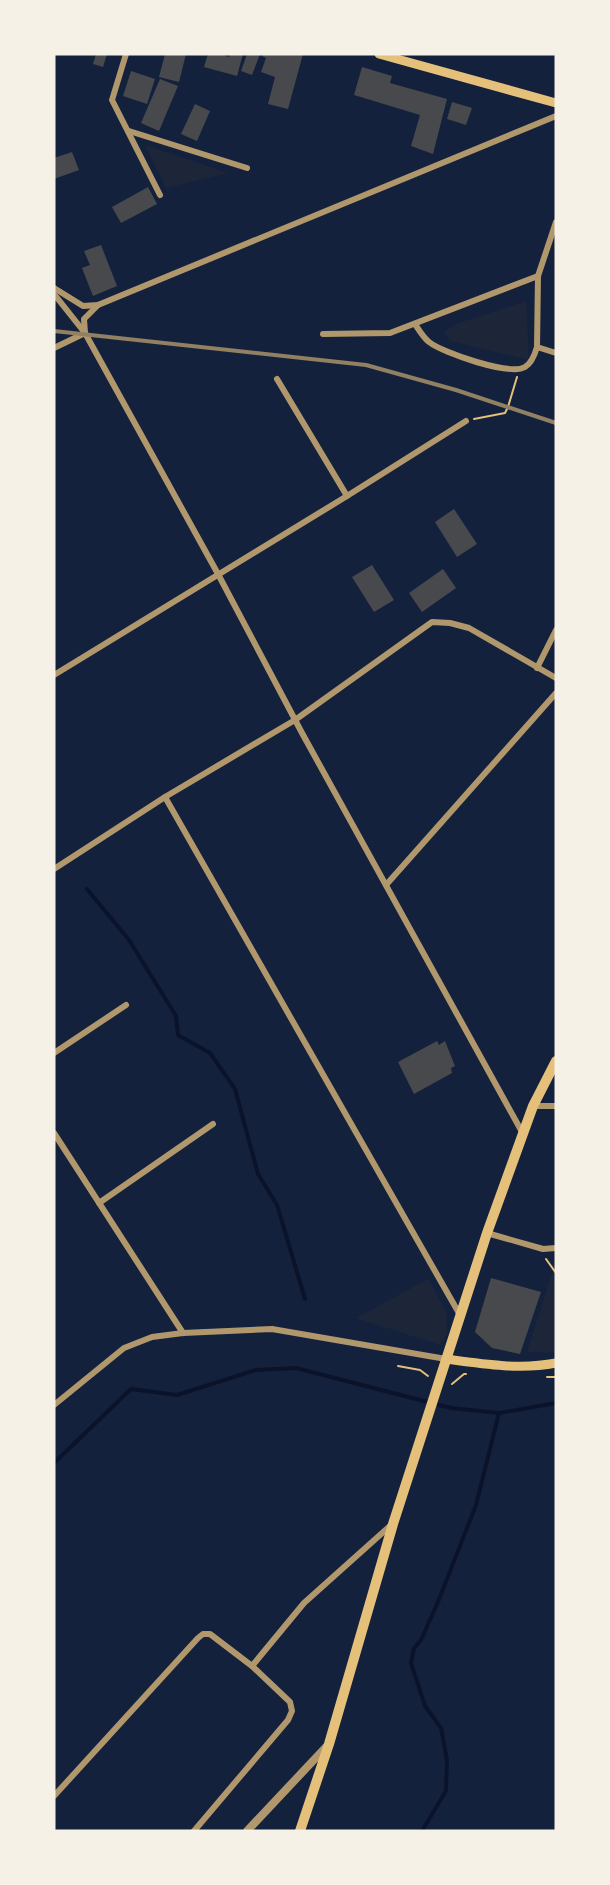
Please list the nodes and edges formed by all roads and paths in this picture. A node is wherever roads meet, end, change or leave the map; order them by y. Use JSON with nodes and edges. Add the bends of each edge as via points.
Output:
{"nodes":[{"id":1,"x":126,"y":54,"type":"edge"},
{"id":2,"x":379,"y":54,"type":"edge"},
{"id":3,"x":556,"y":103,"type":"edge"},
{"id":4,"x":556,"y":116,"type":"edge"},
{"id":5,"x":129,"y":131,"type":"junction"},
{"id":6,"x":247,"y":168,"type":"dead end"},
{"id":7,"x":160,"y":195,"type":"dead end"},
{"id":8,"x":556,"y":222,"type":"edge"},
{"id":9,"x":553,"y":241,"type":"edge"},
{"id":10,"x":538,"y":276,"type":"junction"},
{"id":11,"x":54,"y":288,"type":"edge"},
{"id":12,"x":54,"y":294,"type":"edge"},
{"id":13,"x":99,"y":305,"type":"junction"},
{"id":14,"x":415,"y":324,"type":"junction"},
{"id":15,"x":85,"y":333,"type":"junction"},
{"id":16,"x":323,"y":334,"type":"dead end"},
{"id":17,"x":537,"y":347,"type":"junction"},
{"id":18,"x":54,"y":348,"type":"edge"},
{"id":19,"x":556,"y":353,"type":"edge"},
{"id":20,"x":519,"y":369,"type":"junction"},
{"id":21,"x":277,"y":379,"type":"dead end"},
{"id":22,"x":466,"y":421,"type":"joint"},
{"id":23,"x":347,"y":496,"type":"junction"},
{"id":24,"x":218,"y":574,"type":"junction"},
{"id":25,"x":556,"y":630,"type":"edge"},
{"id":26,"x":537,"y":668,"type":"junction"},
{"id":27,"x":54,"y":675,"type":"edge"},
{"id":28,"x":556,"y":678,"type":"edge"},
{"id":29,"x":556,"y":693,"type":"edge"},
{"id":30,"x":295,"y":720,"type":"junction"},
{"id":31,"x":165,"y":797,"type":"junction"},
{"id":32,"x":54,"y":869,"type":"edge"},
{"id":33,"x":386,"y":885,"type":"junction"},
{"id":34,"x":126,"y":1005,"type":"dead end"},
{"id":35,"x":54,"y":1053,"type":"edge"},
{"id":36,"x":556,"y":1061,"type":"edge"},
{"id":37,"x":532,"y":1106,"type":"junction"},
{"id":38,"x":556,"y":1106,"type":"edge"},
{"id":39,"x":213,"y":1124,"type":"dead end"},
{"id":40,"x":523,"y":1132,"type":"junction"},
{"id":41,"x":54,"y":1133,"type":"edge"},
{"id":42,"x":99,"y":1203,"type":"junction"},
{"id":43,"x":487,"y":1233,"type":"junction"},
{"id":44,"x":538,"y":1248,"type":"junction"},
{"id":45,"x":556,"y":1248,"type":"edge"},
{"id":46,"x":556,"y":1274,"type":"edge"},
{"id":47,"x":460,"y":1315,"type":"junction"},
{"id":48,"x":183,"y":1333,"type":"junction"},
{"id":49,"x":446,"y":1359,"type":"junction"},
{"id":50,"x":556,"y":1363,"type":"edge"},
{"id":51,"x":398,"y":1366,"type":"dead end"},
{"id":52,"x":475,"y":1374,"type":"dead end"},
{"id":53,"x":543,"y":1377,"type":"dead end"},
{"id":54,"x":556,"y":1377,"type":"edge"},
{"id":55,"x":437,"y":1387,"type":"junction"},
{"id":56,"x":54,"y":1405,"type":"edge"},
{"id":57,"x":393,"y":1524,"type":"junction"},
{"id":58,"x":252,"y":1666,"type":"junction"},
{"id":59,"x":328,"y":1744,"type":"junction"},
{"id":60,"x":54,"y":1796,"type":"edge"},
{"id":61,"x":194,"y":1831,"type":"edge"},
{"id":62,"x":247,"y":1831,"type":"edge"},
{"id":63,"x":300,"y":1831,"type":"edge"}],
"edges":[{"from":1,"to":5,"type":"street","via":[[112,100]]},
{"from":2,"to":3,"type":"main road"},
{"from":4,"to":13,"type":"street"},
{"from":5,"to":6,"type":"street"},
{"from":5,"to":7,"type":"street"},
{"from":8,"to":9,"type":"street"},
{"from":9,"to":10,"type":"street"},
{"from":10,"to":14,"type":"street"},
{"from":10,"to":17,"type":"street"},
{"from":11,"to":13,"type":"street","via":[[83,306]]},
{"from":12,"to":15,"type":"street"},
{"from":13,"to":15,"type":"street","via":[[84,319]]},
{"from":14,"to":16,"type":"street","via":[[390,333]]},
{"from":14,"to":20,"type":"street","via":[[430,343],[443,349],[502,369]]},
{"from":15,"to":18,"type":"street"},
{"from":15,"to":24,"type":"street"},
{"from":17,"to":19,"type":"street"},
{"from":17,"to":20,"type":"street","via":[[534,357]]},
{"from":20,"to":22,"type":"path","via":[[505,413]]},
{"from":21,"to":23,"type":"street"},
{"from":22,"to":23,"type":"street"},
{"from":23,"to":24,"type":"street"},
{"from":24,"to":27,"type":"street"},
{"from":24,"to":30,"type":"street"},
{"from":25,"to":26,"type":"street"},
{"from":26,"to":28,"type":"street"},
{"from":26,"to":30,"type":"street","via":[[469,628],[432,622]]},
{"from":29,"to":33,"type":"street"},
{"from":30,"to":31,"type":"street"},
{"from":30,"to":33,"type":"street"},
{"from":31,"to":32,"type":"street"},
{"from":31,"to":47,"type":"street"},
{"from":33,"to":40,"type":"street"},
{"from":34,"to":35,"type":"street"},
{"from":36,"to":37,"type":"main road"},
{"from":37,"to":38,"type":"street"},
{"from":37,"to":40,"type":"main road"},
{"from":39,"to":42,"type":"street"},
{"from":40,"to":43,"type":"main road"},
{"from":41,"to":42,"type":"street"},
{"from":42,"to":48,"type":"street"},
{"from":43,"to":44,"type":"street"},
{"from":43,"to":47,"type":"main road"},
{"from":44,"to":45,"type":"street"},
{"from":44,"to":46,"type":"path"},
{"from":47,"to":49,"type":"main road"},
{"from":48,"to":49,"type":"street","via":[[272,1329]]},
{"from":48,"to":56,"type":"street","via":[[152,1337],[124,1348]]},
{"from":49,"to":50,"type":"main road","via":[[538,1367]]},
{"from":49,"to":55,"type":"main road"},
{"from":51,"to":55,"type":"path","via":[[426,1373]]},
{"from":52,"to":55,"type":"path","via":[[464,1374],[449,1387]]},
{"from":53,"to":54,"type":"path"},
{"from":55,"to":57,"type":"main road"},
{"from":57,"to":58,"type":"street","via":[[304,1604]]},
{"from":57,"to":59,"type":"main road"},
{"from":58,"to":60,"type":"street","via":[[210,1634],[204,1634]]},
{"from":58,"to":61,"type":"street","via":[[290,1702],[292,1711]]},
{"from":59,"to":62,"type":"street"},
{"from":59,"to":63,"type":"main road"}]}
